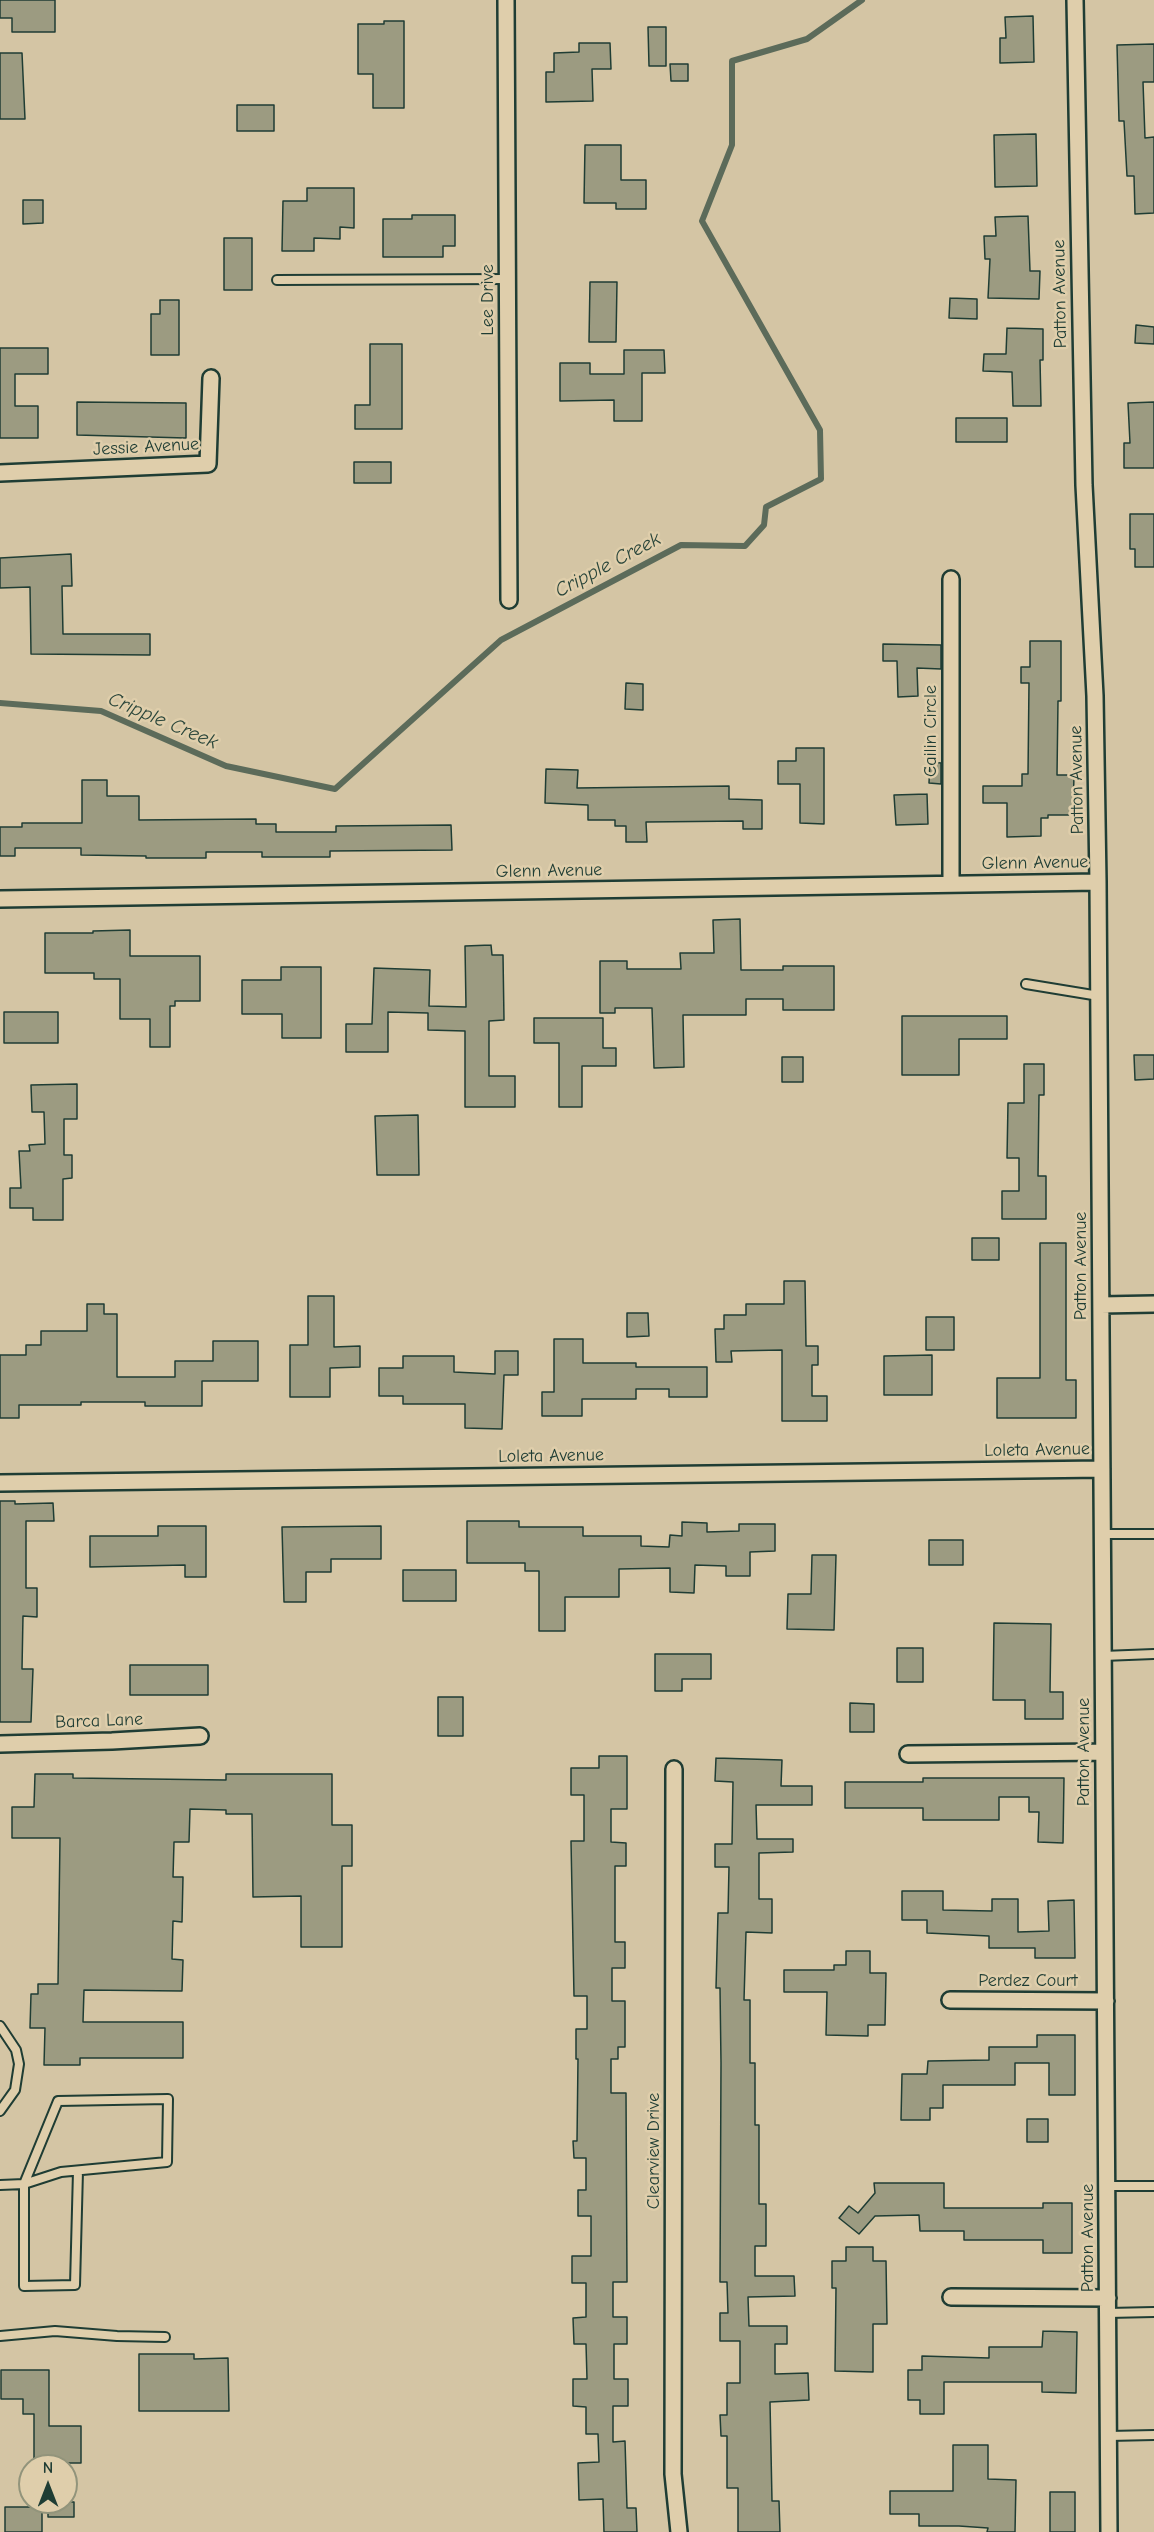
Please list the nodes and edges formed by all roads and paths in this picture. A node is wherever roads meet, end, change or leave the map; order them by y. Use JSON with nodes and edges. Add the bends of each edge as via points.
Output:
{"nodes":[{"id":1,"x":506,"y":0,"type":"edge"},
{"id":2,"x":1075,"y":0,"type":"edge"},
{"id":3,"x":507,"y":279,"type":"junction"},
{"id":4,"x":277,"y":280,"type":"dead end"},
{"id":5,"x":211,"y":378,"type":"dead end"},
{"id":6,"x":0,"y":473,"type":"edge"},
{"id":7,"x":951,"y":579,"type":"dead end"},
{"id":8,"x":509,"y":600,"type":"dead end"},
{"id":9,"x":1098,"y":882,"type":"junction"},
{"id":10,"x":951,"y":884,"type":"junction"},
{"id":11,"x":0,"y":899,"type":"edge"},
{"id":12,"x":1026,"y":984,"type":"dead end"},
{"id":13,"x":1099,"y":996,"type":"junction"},
{"id":14,"x":1154,"y":1304,"type":"edge"},
{"id":15,"x":1101,"y":1305,"type":"junction"},
{"id":16,"x":1102,"y":1469,"type":"junction"},
{"id":17,"x":0,"y":1483,"type":"edge"},
{"id":18,"x":1102,"y":1534,"type":"junction"},
{"id":19,"x":1154,"y":1534,"type":"edge"},
{"id":20,"x":1154,"y":1654,"type":"edge"},
{"id":21,"x":1103,"y":1656,"type":"junction"},
{"id":22,"x":200,"y":1736,"type":"dead end"},
{"id":23,"x":0,"y":1744,"type":"edge"},
{"id":24,"x":1103,"y":1752,"type":"junction"},
{"id":25,"x":908,"y":1754,"type":"dead end"},
{"id":26,"x":674,"y":1769,"type":"dead end"},
{"id":27,"x":950,"y":2000,"type":"dead end"},
{"id":28,"x":1106,"y":2001,"type":"junction"},
{"id":29,"x":0,"y":2026,"type":"edge"},
{"id":30,"x":0,"y":2111,"type":"edge"},
{"id":31,"x":78,"y":2171,"type":"junction"},
{"id":32,"x":24,"y":2184,"type":"junction"},
{"id":33,"x":0,"y":2185,"type":"edge"},
{"id":34,"x":1107,"y":2186,"type":"junction"},
{"id":35,"x":1154,"y":2186,"type":"edge"},
{"id":36,"x":951,"y":2297,"type":"dead end"},
{"id":37,"x":1108,"y":2305,"type":"junction"},
{"id":38,"x":1154,"y":2312,"type":"edge"},
{"id":39,"x":0,"y":2336,"type":"edge"},
{"id":40,"x":165,"y":2337,"type":"dead end"},
{"id":41,"x":1154,"y":2435,"type":"edge"},
{"id":42,"x":1108,"y":2436,"type":"junction"},
{"id":43,"x":679,"y":2532,"type":"edge"},
{"id":44,"x":1109,"y":2532,"type":"edge"}],
"edges":[{"from":1,"to":3,"type":"street","name":"Lee Drive"},
{"from":2,"to":9,"type":"street","name":"Patton Avenue","via":[[1083,474],[1095,696]]},
{"from":3,"to":4,"type":"lane"},
{"from":3,"to":8,"type":"street","name":"Lee Drive"},
{"from":5,"to":6,"type":"street","name":"Jessie Avenue","via":[[208,465]]},
{"from":7,"to":10,"type":"street","name":"Cailin Circle"},
{"from":9,"to":10,"type":"street","name":"Glenn Avenue"},
{"from":9,"to":13,"type":"street","name":"Patton Avenue"},
{"from":10,"to":11,"type":"street","name":"Glenn Avenue"},
{"from":12,"to":13,"type":"lane"},
{"from":13,"to":15,"type":"street","name":"Patton Avenue"},
{"from":14,"to":15,"type":"street"},
{"from":15,"to":16,"type":"street","name":"Patton Avenue"},
{"from":16,"to":17,"type":"street","name":"Loleta Avenue"},
{"from":16,"to":18,"type":"street","name":"Patton Avenue"},
{"from":18,"to":19,"type":"lane"},
{"from":18,"to":21,"type":"street","name":"Patton Avenue"},
{"from":20,"to":21,"type":"lane"},
{"from":21,"to":24,"type":"street","name":"Patton Avenue"},
{"from":22,"to":23,"type":"street","name":"Barca Lane"},
{"from":24,"to":25,"type":"street"},
{"from":24,"to":28,"type":"street","name":"Patton Avenue"},
{"from":26,"to":43,"type":"street","name":"Clearview Drive","via":[[673,2474]]},
{"from":27,"to":28,"type":"street","name":"Perdez Court"},
{"from":28,"to":34,"type":"street","name":"Patton Avenue"},
{"from":29,"to":30,"type":"lane","via":[[20,2064],[15,2090]]},
{"from":31,"to":32,"type":"lane","via":[[61,2172]]},
{"from":31,"to":32,"type":"lane","via":[[75,2285],[24,2286]]},
{"from":31,"to":32,"type":"lane","via":[[167,2162],[168,2099],[57,2101]]},
{"from":32,"to":33,"type":"lane"},
{"from":34,"to":35,"type":"lane"},
{"from":34,"to":37,"type":"street","name":"Patton Avenue"},
{"from":36,"to":37,"type":"street"},
{"from":37,"to":38,"type":"lane"},
{"from":37,"to":42,"type":"street","name":"Patton Avenue"},
{"from":39,"to":40,"type":"lane","via":[[55,2331]]},
{"from":41,"to":42,"type":"lane"},
{"from":42,"to":44,"type":"street","name":"Patton Avenue"}]}
